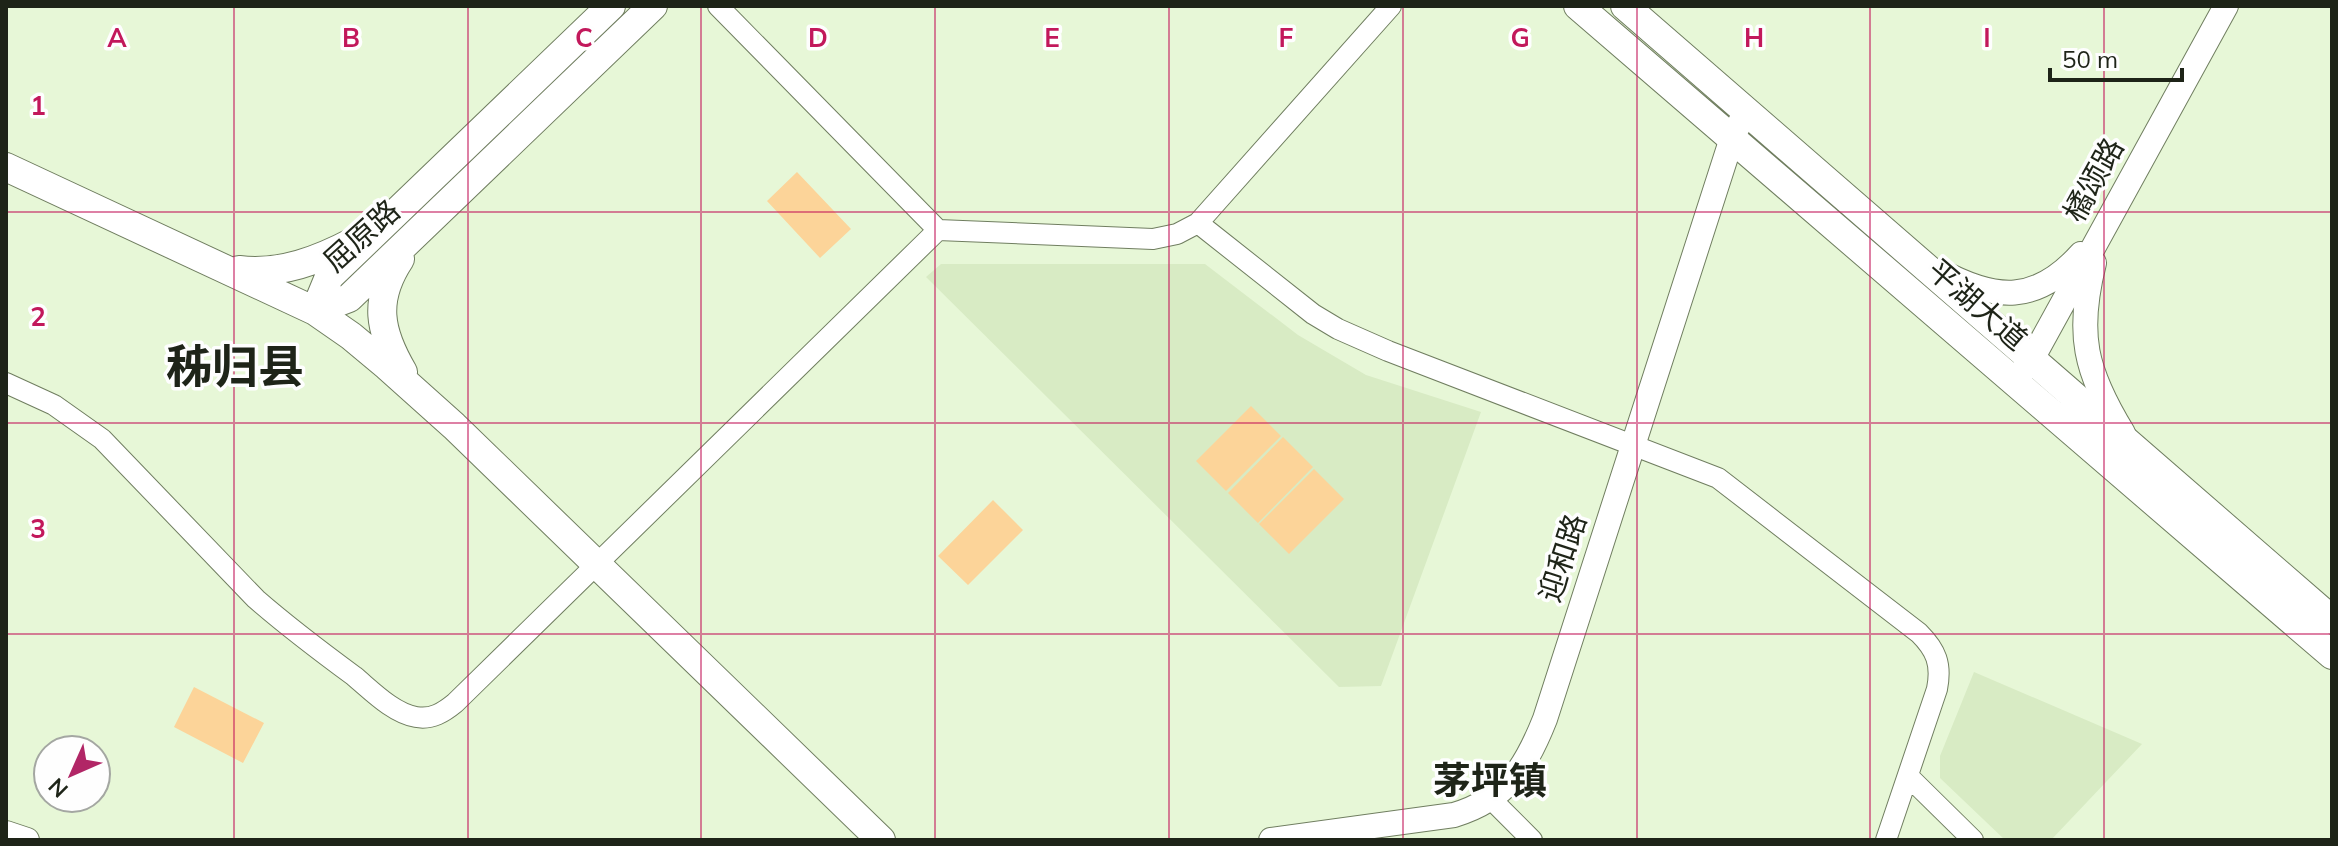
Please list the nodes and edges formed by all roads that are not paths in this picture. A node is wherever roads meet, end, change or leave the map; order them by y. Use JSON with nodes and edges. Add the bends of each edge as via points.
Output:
{"nodes":[{"id":1,"x":611,"y":6,"type":"edge"},
{"id":2,"x":653,"y":6,"type":"edge"},
{"id":3,"x":718,"y":6,"type":"edge"},
{"id":4,"x":1391,"y":6,"type":"edge"},
{"id":5,"x":1578,"y":6,"type":"edge"},
{"id":6,"x":1625,"y":6,"type":"edge"},
{"id":7,"x":2226,"y":6,"type":"edge"},
{"id":8,"x":1746,"y":111,"type":"junction"},
{"id":9,"x":1732,"y":138,"type":"junction"},
{"id":10,"x":6,"y":167,"type":"edge"},
{"id":11,"x":393,"y":216,"type":"junction"},
{"id":12,"x":2108,"y":221,"type":"junction"},
{"id":13,"x":429,"y":222,"type":"junction"},
{"id":14,"x":1198,"y":223,"type":"junction"},
{"id":15,"x":938,"y":230,"type":"junction"},
{"id":16,"x":1909,"y":252,"type":"junction"},
{"id":17,"x":223,"y":268,"type":"junction"},
{"id":18,"x":315,"y":311,"type":"junction"},
{"id":19,"x":2032,"y":359,"type":"junction"},
{"id":20,"x":2014,"y":381,"type":"junction"},
{"id":21,"x":6,"y":383,"type":"edge"},
{"id":22,"x":420,"y":395,"type":"junction"},
{"id":23,"x":1633,"y":444,"type":"junction"},
{"id":24,"x":2131,"y":445,"type":"junction"},
{"id":25,"x":597,"y":564,"type":"junction"},
{"id":26,"x":2332,"y":620,"type":"edge"},
{"id":27,"x":2332,"y":655,"type":"edge"},
{"id":28,"x":1908,"y":776,"type":"junction"},
{"id":29,"x":1491,"y":799,"type":"junction"},
{"id":30,"x":6,"y":833,"type":"edge"},
{"id":31,"x":27,"y":840,"type":"edge"},
{"id":32,"x":881,"y":840,"type":"edge"},
{"id":33,"x":1271,"y":840,"type":"edge"},
{"id":34,"x":1532,"y":840,"type":"edge"},
{"id":35,"x":1886,"y":840,"type":"edge"},
{"id":36,"x":1973,"y":840,"type":"edge"}],
"edges":[{"from":1,"to":11,"type":"main road","name":"屈原路"},
{"from":2,"to":13,"type":"main road","name":"屈原路"},
{"from":3,"to":15,"type":"street"},
{"from":4,"to":14,"type":"street"},
{"from":5,"to":9,"type":"main road","name":"平湖大道"},
{"from":6,"to":8,"type":"main road","name":"平湖大道"},
{"from":7,"to":12,"type":"street","name":"橘颂路"},
{"from":8,"to":9,"type":"street","name":"迎和路"},
{"from":8,"to":16,"type":"main road","name":"平湖大道"},
{"from":9,"to":20,"type":"main road","name":"平湖大道"},
{"from":9,"to":23,"type":"street","name":"迎和路"},
{"from":10,"to":17,"type":"main road"},
{"from":11,"to":17,"type":"main road","via":[[313,261],[269,271]]},
{"from":11,"to":18,"type":"main road","name":"屈原路","via":[[329,277]]},
{"from":12,"to":16,"type":"street","via":[[2070,266],[2049,283],[2024,292],[1995,293],[1967,286]]},
{"from":12,"to":19,"type":"street","name":"橘颂路"},
{"from":12,"to":24,"type":"street","via":[[2090,281],[2085,343],[2104,402]]},
{"from":13,"to":18,"type":"main road","name":"屈原路","via":[[349,298]]},
{"from":13,"to":22,"type":"main road","via":[[398,262],[381,308],[393,354]]},
{"from":14,"to":15,"type":"street","via":[[1153,239]]},
{"from":14,"to":23,"type":"street","via":[[1338,329]]},
{"from":15,"to":25,"type":"street"},
{"from":16,"to":19,"type":"main road","name":"平湖大道"},
{"from":17,"to":18,"type":"main road"},
{"from":18,"to":22,"type":"main road"},
{"from":19,"to":20,"type":"street","name":"橘颂路"},
{"from":19,"to":24,"type":"main road","name":"平湖大道"},
{"from":20,"to":27,"type":"main road","name":"平湖大道"},
{"from":21,"to":25,"type":"street","via":[[54,405],[102,439],[256,599],[389,704],[414,717],[440,714],[455,703]]},
{"from":22,"to":25,"type":"main road"},
{"from":23,"to":28,"type":"street","via":[[1736,490],[1930,644],[1940,674]]},
{"from":23,"to":29,"type":"street","name":"迎和路","via":[[1534,747],[1522,769]]},
{"from":24,"to":26,"type":"main road","name":"平湖大道"},
{"from":25,"to":32,"type":"main road"},
{"from":28,"to":35,"type":"street"},
{"from":28,"to":36,"type":"street"},
{"from":29,"to":33,"type":"street","name":"迎和路","via":[[1454,815]]},
{"from":29,"to":34,"type":"street"},
{"from":30,"to":31,"type":"street"}]}
